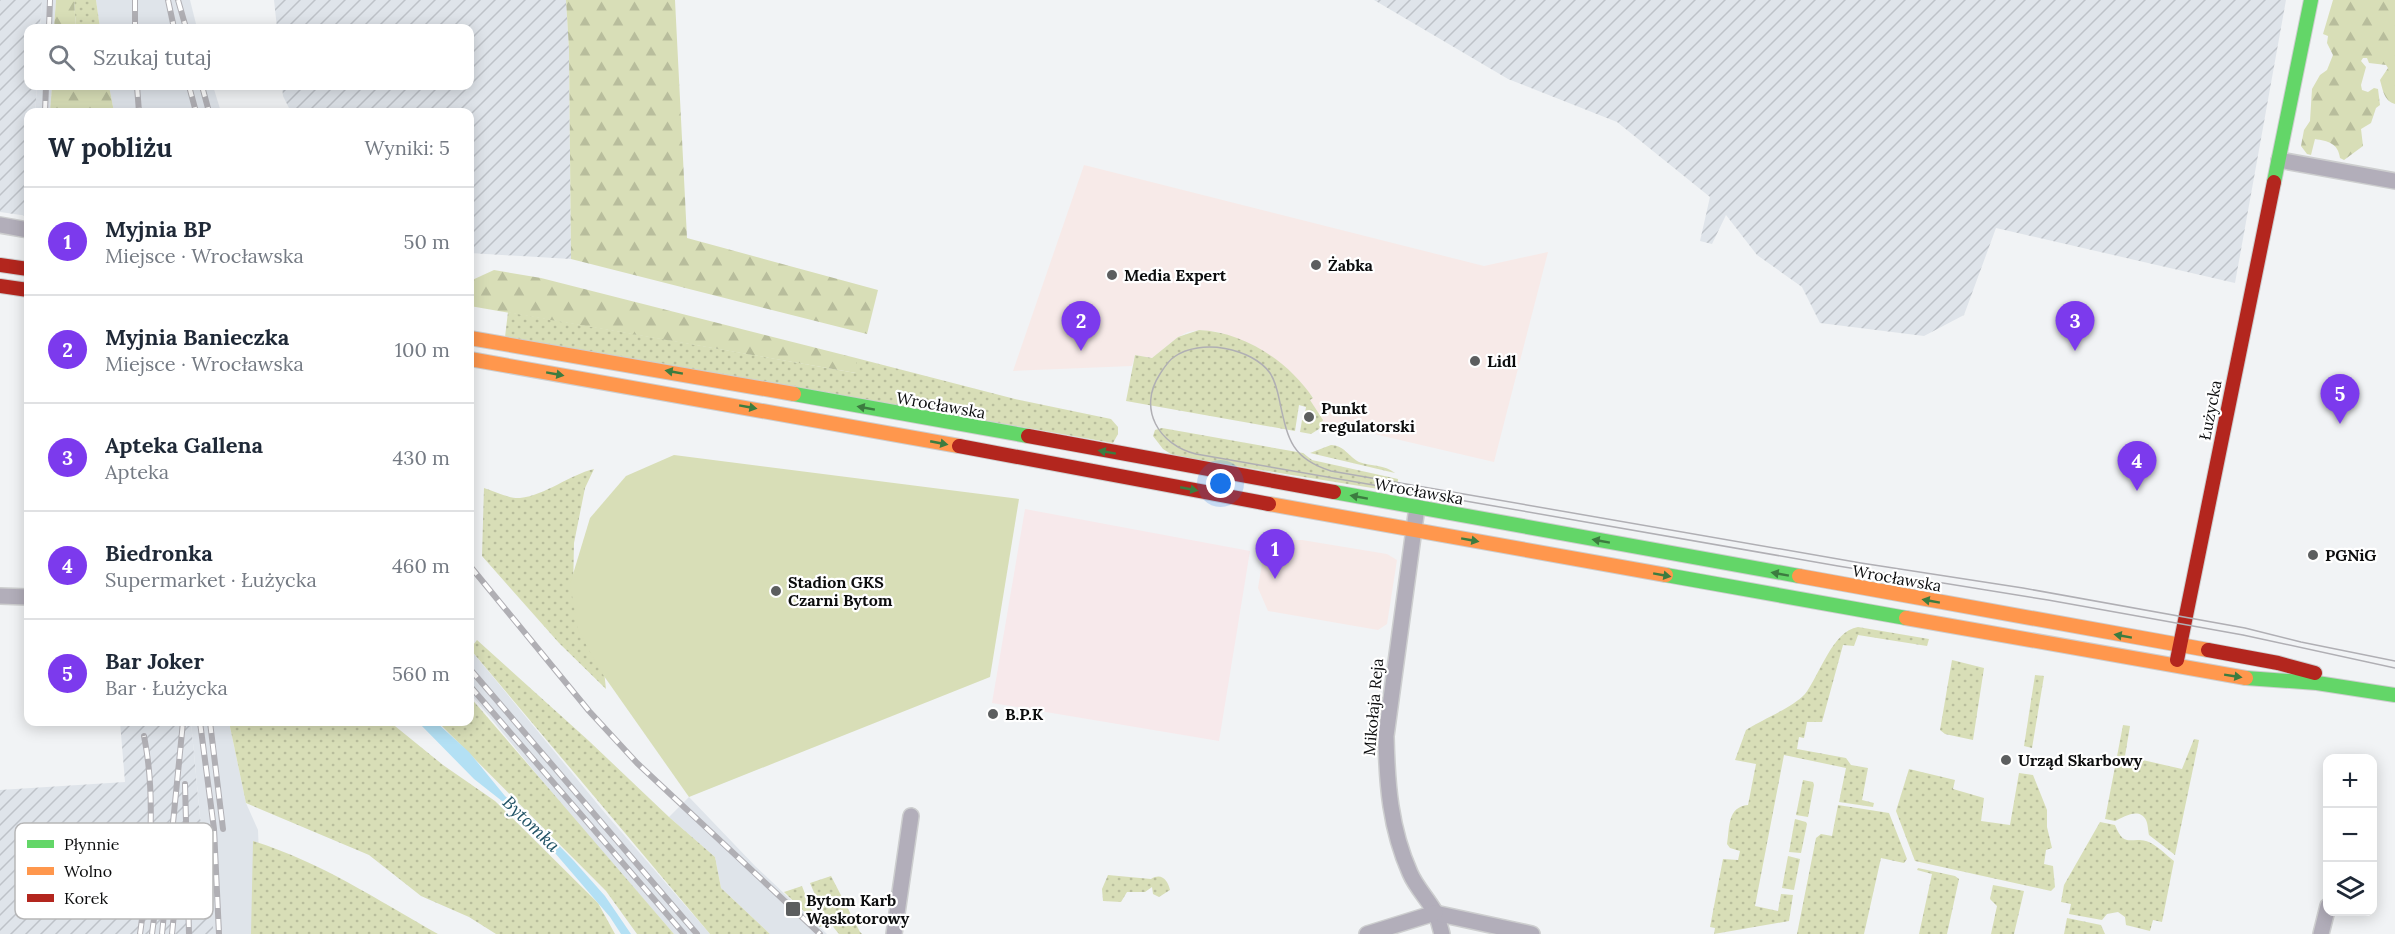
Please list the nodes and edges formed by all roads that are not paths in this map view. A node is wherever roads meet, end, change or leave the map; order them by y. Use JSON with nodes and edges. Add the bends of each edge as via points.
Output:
{"nodes":[{"id":1,"x":2311,"y":0,"type":"edge"},
{"id":2,"x":2278,"y":160,"type":"junction"},
{"id":3,"x":2395,"y":182,"type":"edge"},
{"id":4,"x":0,"y":225,"type":"edge"},
{"id":5,"x":24,"y":229,"type":"edge"},
{"id":6,"x":0,"y":265,"type":"edge"},
{"id":7,"x":22,"y":268,"type":"edge"},
{"id":8,"x":0,"y":286,"type":"edge"},
{"id":9,"x":24,"y":290,"type":"edge"},
{"id":10,"x":474,"y":339,"type":"edge"},
{"id":11,"x":474,"y":360,"type":"edge"},
{"id":12,"x":1417,"y":507,"type":"junction"},
{"id":13,"x":1413,"y":530,"type":"junction"},
{"id":14,"x":0,"y":596,"type":"edge"},
{"id":15,"x":24,"y":597,"type":"edge"},
{"id":16,"x":2180,"y":646,"type":"junction"},
{"id":17,"x":2176,"y":668,"type":"junction"},
{"id":18,"x":2359,"y":688,"type":"junction"},
{"id":19,"x":2395,"y":695,"type":"edge"},
{"id":20,"x":911,"y":816,"type":"dead end"},
{"id":21,"x":1435,"y":913,"type":"junction"},
{"id":22,"x":2326,"y":916,"type":"edge"},
{"id":23,"x":894,"y":934,"type":"edge"},
{"id":24,"x":1366,"y":934,"type":"edge"},
{"id":25,"x":1442,"y":934,"type":"edge"},
{"id":26,"x":1532,"y":934,"type":"edge"},
{"id":27,"x":2321,"y":934,"type":"edge"}],
"edges":[{"from":1,"to":2,"type":"main road","name":"Łużycka"},
{"from":2,"to":3,"type":"street"},
{"from":2,"to":16,"type":"main road","name":"Łużycka"},
{"from":4,"to":5,"type":"street"},
{"from":6,"to":7,"type":"main road"},
{"from":8,"to":9,"type":"main road"},
{"from":12,"to":10,"type":"main road","name":"Wrocławska","one_way":true},
{"from":11,"to":13,"type":"main road","name":"Wrocławska","one_way":true},
{"from":12,"to":13,"type":"street","name":"Mikołaja Reja"},
{"from":16,"to":12,"type":"main road","name":"Wrocławska","one_way":true},
{"from":13,"to":17,"type":"main road","name":"Wrocławska","one_way":true},
{"from":13,"to":21,"type":"street","name":"Mikołaja Reja","via":[[1386,736],[1386,768],[1393,825],[1410,872]]},
{"from":14,"to":15,"type":"street"},
{"from":16,"to":17,"type":"main road","name":"Łużycka"},
{"from":16,"to":18,"type":"main road","name":"Wrocławska","via":[[2278,663]]},
{"from":17,"to":18,"type":"main road","name":"Wrocławska","one_way":true,"via":[[2239,678]]},
{"from":18,"to":19,"type":"main road","name":"Wrocławska"},
{"from":20,"to":23,"type":"street"},
{"from":21,"to":24,"type":"street"},
{"from":21,"to":25,"type":"street","name":"Mikołaja Reja"},
{"from":21,"to":26,"type":"street"},
{"from":22,"to":27,"type":"street"}]}
